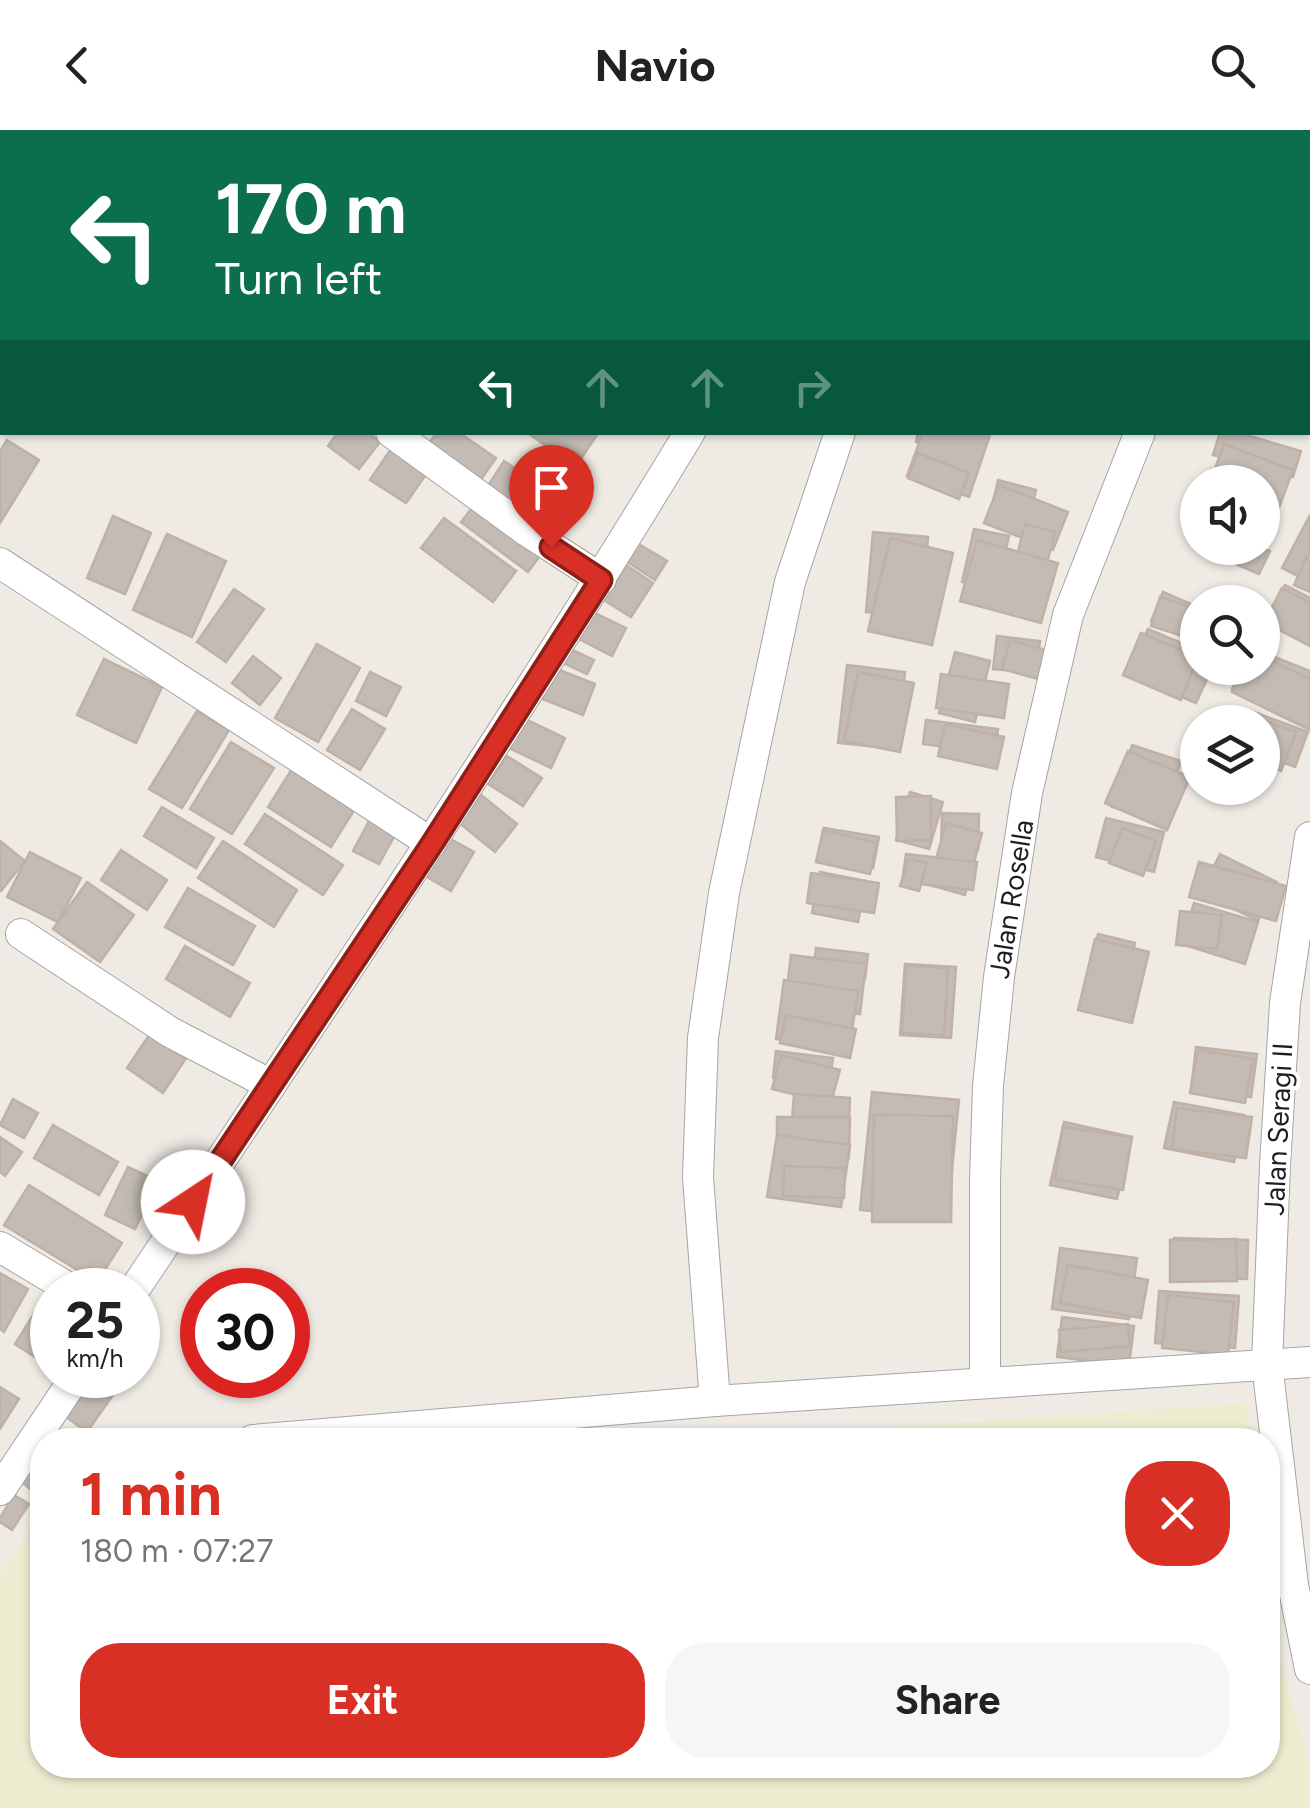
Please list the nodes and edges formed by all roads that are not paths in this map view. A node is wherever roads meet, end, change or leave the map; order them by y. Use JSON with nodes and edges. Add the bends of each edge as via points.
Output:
{"nodes":[{"id":1,"x":394,"y":435,"type":"edge"},
{"id":2,"x":688,"y":435,"type":"edge"},
{"id":3,"x":839,"y":435,"type":"edge"},
{"id":4,"x":1139,"y":435,"type":"edge"},
{"id":5,"x":0,"y":563,"type":"edge"},
{"id":6,"x":601,"y":580,"type":"junction"},
{"id":7,"x":1310,"y":837,"type":"edge"},
{"id":8,"x":432,"y":844,"type":"junction"},
{"id":9,"x":21,"y":934,"type":"dead end"},
{"id":10,"x":271,"y":1084,"type":"junction"},
{"id":11,"x":0,"y":1247,"type":"edge"},
{"id":12,"x":35,"y":1268,"type":"edge"},
{"id":13,"x":149,"y":1268,"type":"edge"},
{"id":14,"x":1310,"y":1362,"type":"edge"},
{"id":15,"x":1268,"y":1364,"type":"junction"},
{"id":16,"x":984,"y":1383,"type":"junction"},
{"id":17,"x":61,"y":1398,"type":"edge"},
{"id":18,"x":714,"y":1401,"type":"junction"},
{"id":19,"x":40,"y":1428,"type":"edge"},
{"id":20,"x":395,"y":1428,"type":"edge"},
{"id":21,"x":1275,"y":1428,"type":"edge"},
{"id":22,"x":21,"y":1455,"type":"edge"},
{"id":23,"x":1280,"y":1470,"type":"edge"},
{"id":24,"x":0,"y":1490,"type":"edge"},
{"id":25,"x":1310,"y":1668,"type":"edge"}],
"edges":[{"from":1,"to":6,"type":"street"},
{"from":2,"to":6,"type":"street"},
{"from":3,"to":18,"type":"street","via":[[790,582],[724,893],[703,1038],[698,1177]]},
{"from":4,"to":16,"type":"street","name":"Jalan Rosella","via":[[1068,615],[1028,793],[988,1086]]},
{"from":5,"to":8,"type":"street"},
{"from":6,"to":8,"type":"street"},
{"from":7,"to":15,"type":"street","name":"Jalan Seragi II","via":[[1285,1003]]},
{"from":8,"to":10,"type":"street"},
{"from":9,"to":10,"type":"street","via":[[170,1032]]},
{"from":10,"to":13,"type":"street"},
{"from":11,"to":12,"type":"street"},
{"from":14,"to":15,"type":"street"},
{"from":15,"to":16,"type":"street"},
{"from":15,"to":21,"type":"street","name":"Jalan Seragi II"},
{"from":16,"to":18,"type":"street"},
{"from":17,"to":19,"type":"street"},
{"from":18,"to":20,"type":"street"},
{"from":22,"to":24,"type":"street"},
{"from":23,"to":25,"type":"street","name":"Jalan Seragi II"}]}
